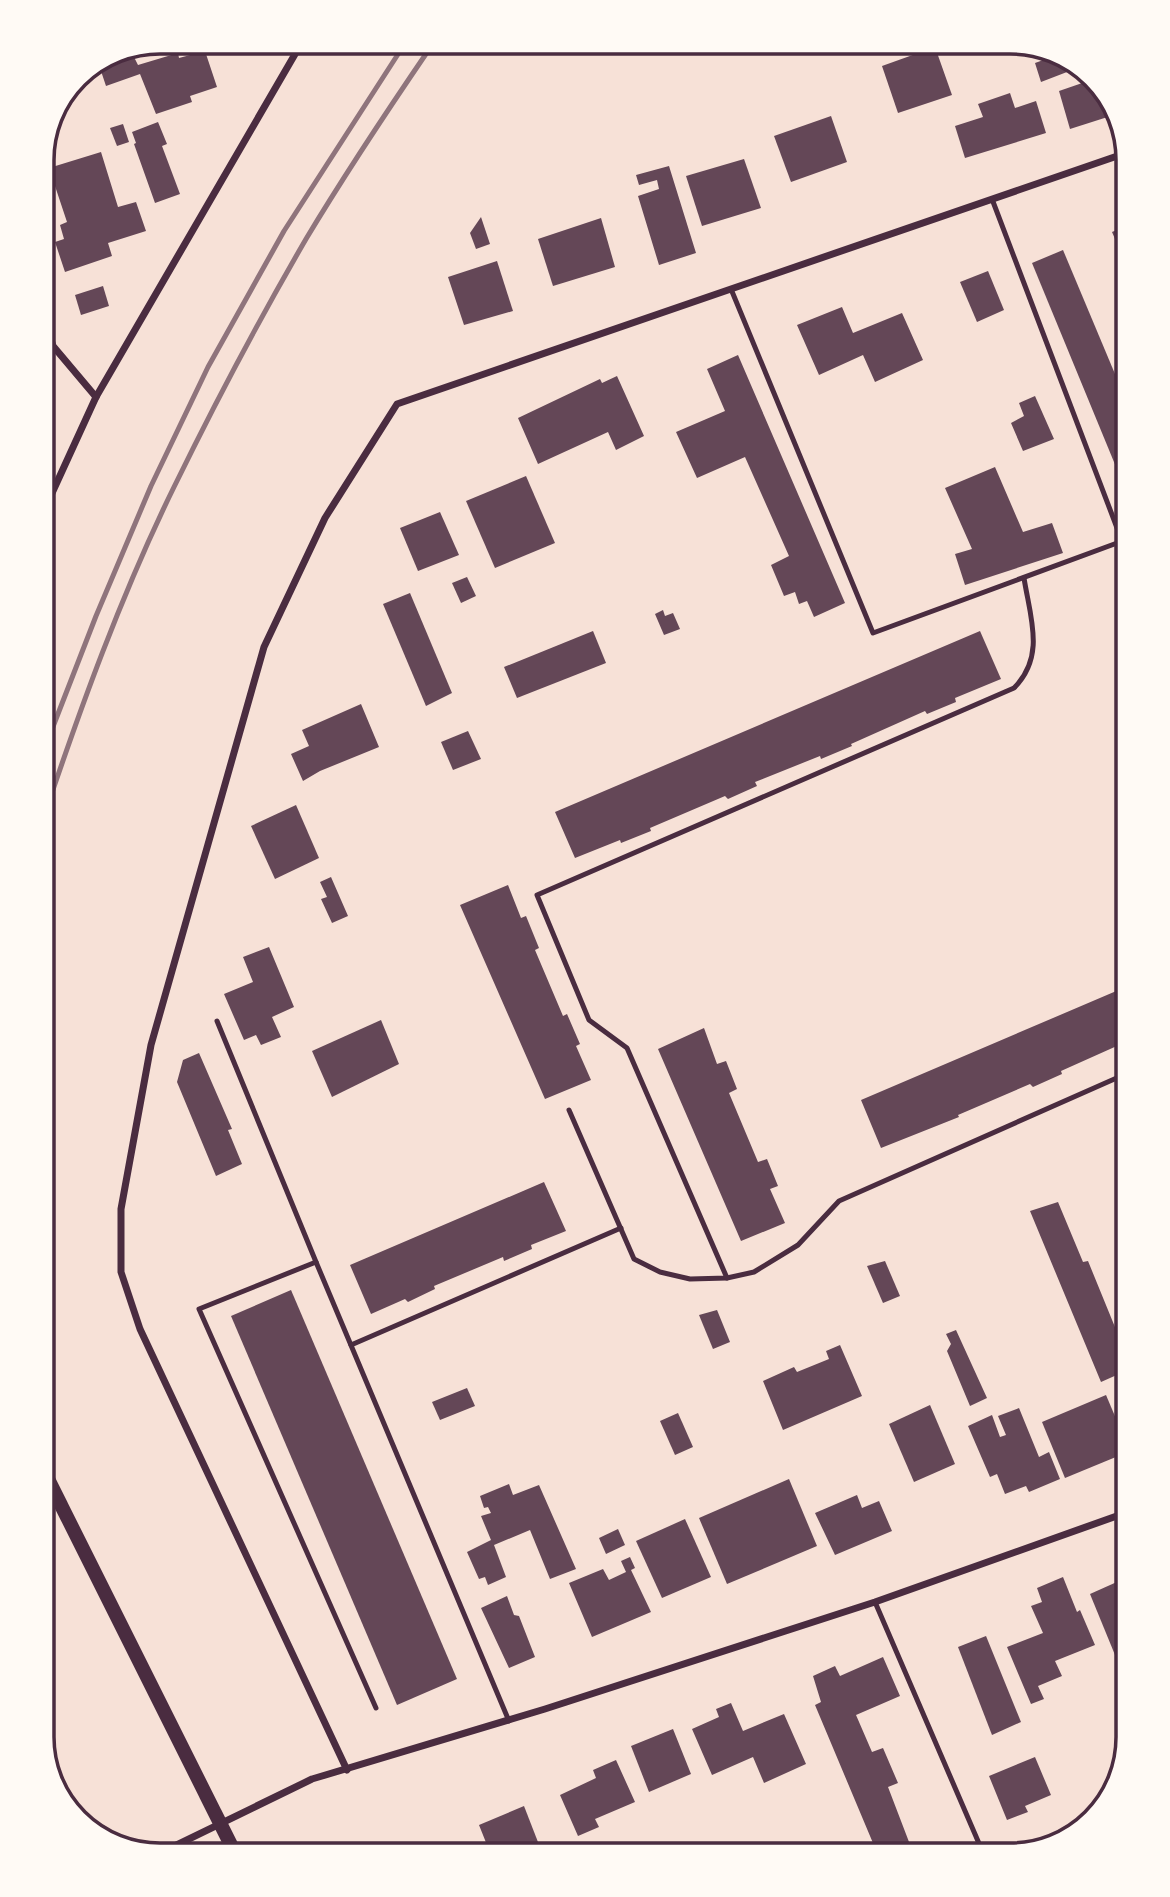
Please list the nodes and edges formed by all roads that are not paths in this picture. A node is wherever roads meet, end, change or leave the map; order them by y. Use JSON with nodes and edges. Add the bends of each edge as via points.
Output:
{"nodes":[{"id":1,"x":295,"y":54,"type":"edge"},
{"id":2,"x":1116,"y":157,"type":"edge"},
{"id":3,"x":992,"y":199,"type":"junction"},
{"id":4,"x":731,"y":289,"type":"junction"},
{"id":5,"x":54,"y":347,"type":"edge"},
{"id":6,"x":96,"y":397,"type":"junction"},
{"id":7,"x":54,"y":489,"type":"edge"},
{"id":8,"x":1116,"y":517,"type":"edge"},
{"id":9,"x":1116,"y":543,"type":"edge"},
{"id":10,"x":1024,"y":578,"type":"junction"},
{"id":11,"x":217,"y":1021,"type":"dead end"},
{"id":12,"x":1116,"y":1078,"type":"edge"},
{"id":13,"x":569,"y":1110,"type":"dead end"},
{"id":14,"x":621,"y":1228,"type":"junction"},
{"id":15,"x":316,"y":1262,"type":"junction"},
{"id":16,"x":727,"y":1278,"type":"junction"},
{"id":17,"x":351,"y":1345,"type":"junction"},
{"id":18,"x":54,"y":1491,"type":"edge"},
{"id":19,"x":1116,"y":1516,"type":"edge"},
{"id":20,"x":875,"y":1602,"type":"junction"},
{"id":21,"x":376,"y":1708,"type":"dead end"},
{"id":22,"x":509,"y":1721,"type":"junction"},
{"id":23,"x":346,"y":1770,"type":"junction"},
{"id":24,"x":181,"y":1843,"type":"edge"},
{"id":25,"x":230,"y":1843,"type":"edge"},
{"id":26,"x":979,"y":1843,"type":"edge"}],
"edges":[{"from":1,"to":6,"type":"street"},
{"from":2,"to":3,"type":"street"},
{"from":3,"to":4,"type":"street"},
{"from":3,"to":8,"type":"lane"},
{"from":4,"to":10,"type":"lane","via":[[873,633]]},
{"from":4,"to":23,"type":"street","via":[[397,404],[325,518],[264,647],[151,1045],[121,1209],[121,1272],[140,1329]]},
{"from":5,"to":6,"type":"street"},
{"from":6,"to":7,"type":"street"},
{"from":9,"to":10,"type":"lane"},
{"from":10,"to":16,"type":"lane","via":[[1033,660],[1014,688],[537,895],[589,1020],[627,1048]]},
{"from":11,"to":15,"type":"lane"},
{"from":12,"to":16,"type":"lane","via":[[839,1200],[798,1245],[754,1272]]},
{"from":13,"to":14,"type":"lane"},
{"from":14,"to":16,"type":"lane","via":[[634,1259],[660,1272],[690,1279]]},
{"from":14,"to":17,"type":"lane"},
{"from":15,"to":17,"type":"lane"},
{"from":15,"to":21,"type":"lane","via":[[200,1309]]},
{"from":17,"to":22,"type":"lane"},
{"from":18,"to":25,"type":"main road"},
{"from":19,"to":20,"type":"street"},
{"from":20,"to":22,"type":"street"},
{"from":20,"to":26,"type":"lane"},
{"from":22,"to":23,"type":"street"},
{"from":23,"to":24,"type":"street","via":[[312,1779]]}]}
